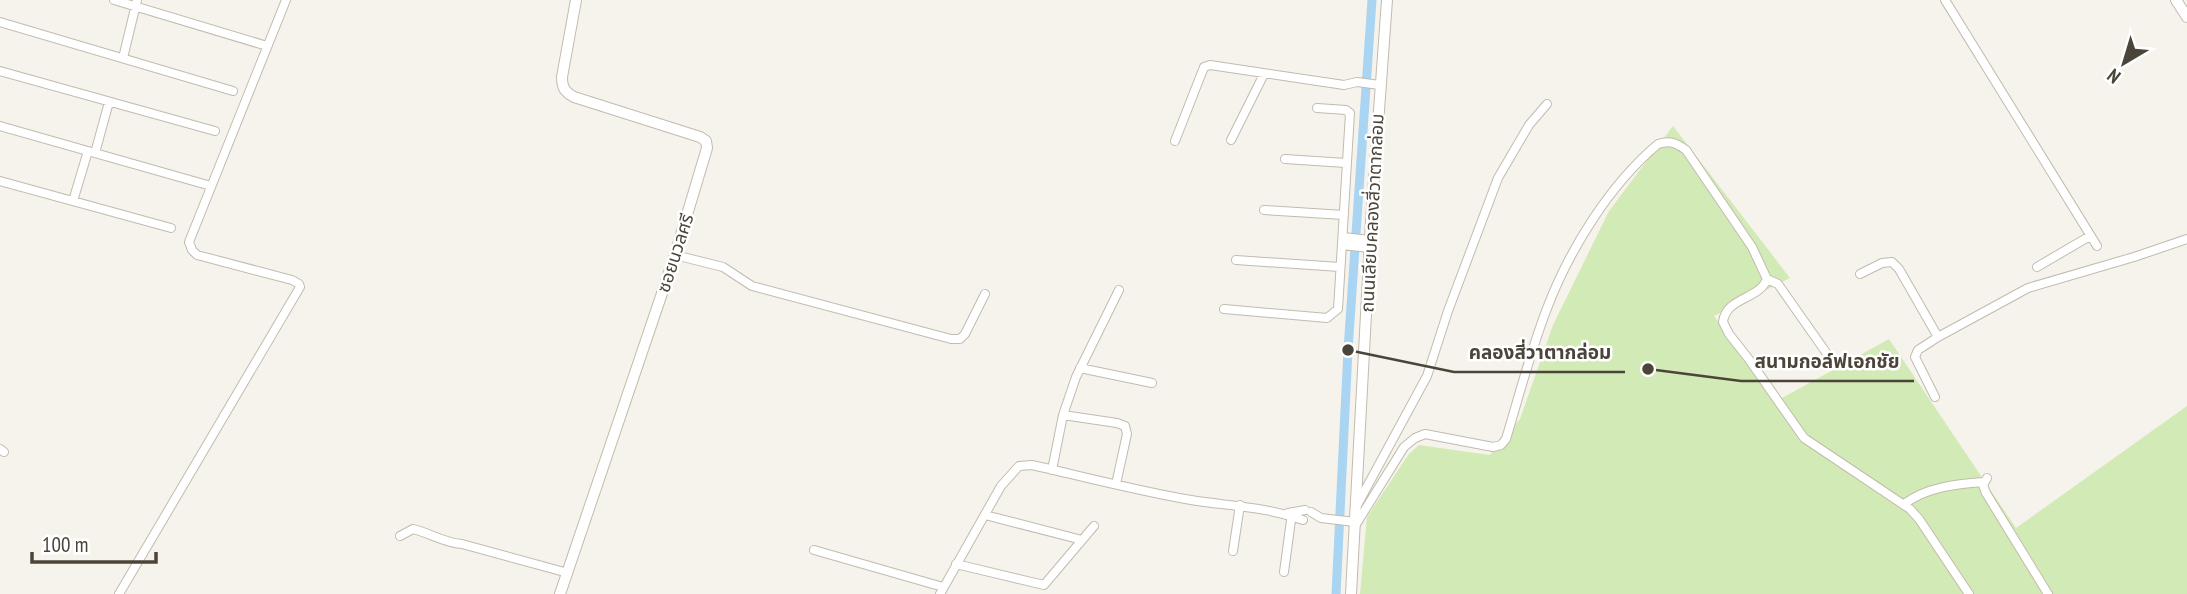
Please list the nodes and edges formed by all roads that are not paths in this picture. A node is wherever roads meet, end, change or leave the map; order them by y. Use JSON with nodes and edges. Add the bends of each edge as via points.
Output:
{"nodes":[{"id":1,"x":114,"y":0,"type":"edge"},
{"id":2,"x":286,"y":0,"type":"edge"},
{"id":3,"x":576,"y":0,"type":"edge"},
{"id":4,"x":1387,"y":0,"type":"edge"},
{"id":5,"x":1945,"y":0,"type":"edge"},
{"id":6,"x":2176,"y":0,"type":"edge"},
{"id":7,"x":137,"y":3,"type":"edge"},
{"id":8,"x":2187,"y":17,"type":"edge"},
{"id":9,"x":0,"y":22,"type":"edge"},
{"id":10,"x":267,"y":46,"type":"junction"},
{"id":11,"x":123,"y":58,"type":"junction"},
{"id":12,"x":0,"y":71,"type":"edge"},
{"id":13,"x":1264,"y":74,"type":"junction"},
{"id":14,"x":1376,"y":84,"type":"junction"},
{"id":15,"x":233,"y":91,"type":"dead end"},
{"id":16,"x":110,"y":102,"type":"junction"},
{"id":17,"x":1547,"y":104,"type":"dead end"},
{"id":18,"x":1317,"y":108,"type":"dead end"},
{"id":19,"x":0,"y":126,"type":"edge"},
{"id":20,"x":215,"y":131,"type":"dead end"},
{"id":21,"x":1231,"y":140,"type":"dead end"},
{"id":22,"x":1175,"y":141,"type":"dead end"},
{"id":23,"x":92,"y":152,"type":"junction"},
{"id":24,"x":1285,"y":159,"type":"dead end"},
{"id":25,"x":1346,"y":163,"type":"junction"},
{"id":26,"x":0,"y":181,"type":"edge"},
{"id":27,"x":211,"y":186,"type":"junction"},
{"id":28,"x":73,"y":201,"type":"junction"},
{"id":29,"x":1264,"y":210,"type":"dead end"},
{"id":30,"x":1344,"y":215,"type":"junction"},
{"id":31,"x":171,"y":228,"type":"dead end"},
{"id":32,"x":2090,"y":236,"type":"junction"},
{"id":33,"x":2187,"y":239,"type":"edge"},
{"id":34,"x":1347,"y":241,"type":"junction"},
{"id":35,"x":1367,"y":244,"type":"junction"},
{"id":36,"x":2097,"y":246,"type":"dead end"},
{"id":37,"x":675,"y":255,"type":"junction"},
{"id":38,"x":1236,"y":260,"type":"dead end"},
{"id":39,"x":1340,"y":267,"type":"junction"},
{"id":40,"x":2037,"y":267,"type":"dead end"},
{"id":41,"x":1860,"y":274,"type":"dead end"},
{"id":42,"x":1767,"y":279,"type":"junction"},
{"id":43,"x":1119,"y":290,"type":"dead end"},
{"id":44,"x":985,"y":294,"type":"dead end"},
{"id":45,"x":1224,"y":309,"type":"dead end"},
{"id":46,"x":1938,"y":337,"type":"junction"},
{"id":47,"x":1830,"y":358,"type":"dead end"},
{"id":48,"x":1080,"y":368,"type":"junction"},
{"id":49,"x":1152,"y":383,"type":"dead end"},
{"id":50,"x":1935,"y":397,"type":"dead end"},
{"id":51,"x":1063,"y":415,"type":"junction"},
{"id":52,"x":1052,"y":470,"type":"junction"},
{"id":53,"x":1116,"y":484,"type":"junction"},
{"id":54,"x":1904,"y":504,"type":"junction"},
{"id":55,"x":1240,"y":505,"type":"junction"},
{"id":56,"x":1356,"y":508,"type":"junction"},
{"id":57,"x":1289,"y":514,"type":"junction"},
{"id":58,"x":985,"y":515,"type":"junction"},
{"id":59,"x":1355,"y":524,"type":"junction"},
{"id":60,"x":1094,"y":526,"type":"dead end"},
{"id":61,"x":400,"y":536,"type":"dead end"},
{"id":62,"x":1082,"y":540,"type":"junction"},
{"id":63,"x":814,"y":550,"type":"dead end"},
{"id":64,"x":1233,"y":551,"type":"dead end"},
{"id":65,"x":956,"y":565,"type":"junction"},
{"id":66,"x":1284,"y":572,"type":"dead end"},
{"id":67,"x":568,"y":573,"type":"junction"},
{"id":68,"x":941,"y":590,"type":"edge"},
{"id":69,"x":119,"y":594,"type":"edge"},
{"id":70,"x":560,"y":594,"type":"edge"},
{"id":71,"x":1351,"y":594,"type":"edge"},
{"id":72,"x":1969,"y":594,"type":"edge"},
{"id":73,"x":2048,"y":594,"type":"edge"}],
"edges":[{"from":1,"to":7,"type":"street"},
{"from":2,"to":10,"type":"street"},
{"from":3,"to":37,"type":"street","name":"ซอยนวลศรี","via":[[562,77],[567,92],[706,141]]},
{"from":4,"to":14,"type":"street","name":"ถนนเลียบคลองสี่วาตากล่อม"},
{"from":5,"to":32,"type":"street"},
{"from":6,"to":8,"type":"street"},
{"from":7,"to":10,"type":"street"},
{"from":7,"to":11,"type":"street"},
{"from":9,"to":11,"type":"street"},
{"from":10,"to":27,"type":"street"},
{"from":11,"to":15,"type":"street"},
{"from":12,"to":16,"type":"street"},
{"from":13,"to":14,"type":"street","via":[[1344,85]]},
{"from":13,"to":21,"type":"street"},
{"from":13,"to":22,"type":"street","via":[[1204,67]]},
{"from":14,"to":35,"type":"street","name":"ถนนเลียบคลองสี่วาตากล่อม"},
{"from":16,"to":20,"type":"street"},
{"from":16,"to":23,"type":"street"},
{"from":17,"to":56,"type":"street","via":[[1498,178],[1427,376]]},
{"from":18,"to":25,"type":"street","via":[[1350,113]]},
{"from":19,"to":23,"type":"street"},
{"from":23,"to":27,"type":"street"},
{"from":23,"to":28,"type":"street"},
{"from":24,"to":25,"type":"street"},
{"from":25,"to":30,"type":"street"},
{"from":26,"to":28,"type":"street"},
{"from":27,"to":69,"type":"street","via":[[189,242],[192,250],[198,256],[292,280],[300,287]]},
{"from":28,"to":31,"type":"street"},
{"from":29,"to":30,"type":"street"},
{"from":30,"to":34,"type":"street"},
{"from":32,"to":36,"type":"street"},
{"from":32,"to":40,"type":"street"},
{"from":33,"to":46,"type":"street","via":[[2028,288]]},
{"from":34,"to":35,"type":"street"},
{"from":34,"to":39,"type":"street"},
{"from":35,"to":56,"type":"street","name":"ถนนเลียบคลองสี่วาตากล่อม"},
{"from":37,"to":44,"type":"street","via":[[723,267],[752,286],[951,339],[965,334]]},
{"from":37,"to":67,"type":"street","name":"ซอยนวลศรี"},
{"from":38,"to":39,"type":"street"},
{"from":39,"to":45,"type":"street","via":[[1338,309],[1327,318]]},
{"from":41,"to":46,"type":"street","via":[[1892,262]]},
{"from":42,"to":47,"type":"street","via":[[1778,284]]},
{"from":42,"to":54,"type":"street","via":[[1764,286],[1729,307],[1723,318],[1729,334],[1804,438]]},
{"from":42,"to":59,"type":"street","via":[[1752,247],[1686,150],[1666,141],[1658,144],[1616,188],[1561,275],[1506,439],[1493,447],[1425,434],[1415,438],[1404,447]]},
{"from":43,"to":48,"type":"street"},
{"from":46,"to":50,"type":"street","via":[[1915,357]]},
{"from":48,"to":49,"type":"street"},
{"from":48,"to":51,"type":"street"},
{"from":51,"to":52,"type":"street"},
{"from":51,"to":53,"type":"street","via":[[1125,426]]},
{"from":52,"to":53,"type":"street"},
{"from":52,"to":58,"type":"street","via":[[1019,466]]},
{"from":53,"to":55,"type":"street"},
{"from":54,"to":72,"type":"street"},
{"from":54,"to":73,"type":"street","via":[[1932,489],[1985,480],[1986,493]]},
{"from":55,"to":57,"type":"street"},
{"from":55,"to":64,"type":"street"},
{"from":56,"to":59,"type":"street","name":"ถนนเลียบคลองสี่วาตากล่อม"},
{"from":57,"to":59,"type":"street"},
{"from":57,"to":66,"type":"street"},
{"from":58,"to":62,"type":"street"},
{"from":58,"to":65,"type":"street"},
{"from":59,"to":71,"type":"street","name":"ถนนเลียบคลองสี่วาตากล่อม"},
{"from":60,"to":62,"type":"street"},
{"from":61,"to":67,"type":"street","via":[[413,528],[450,543]]},
{"from":62,"to":65,"type":"street","via":[[1044,585]]},
{"from":63,"to":68,"type":"street"},
{"from":65,"to":68,"type":"street"},
{"from":67,"to":70,"type":"street","name":"ซอยนวลศรี"}]}
